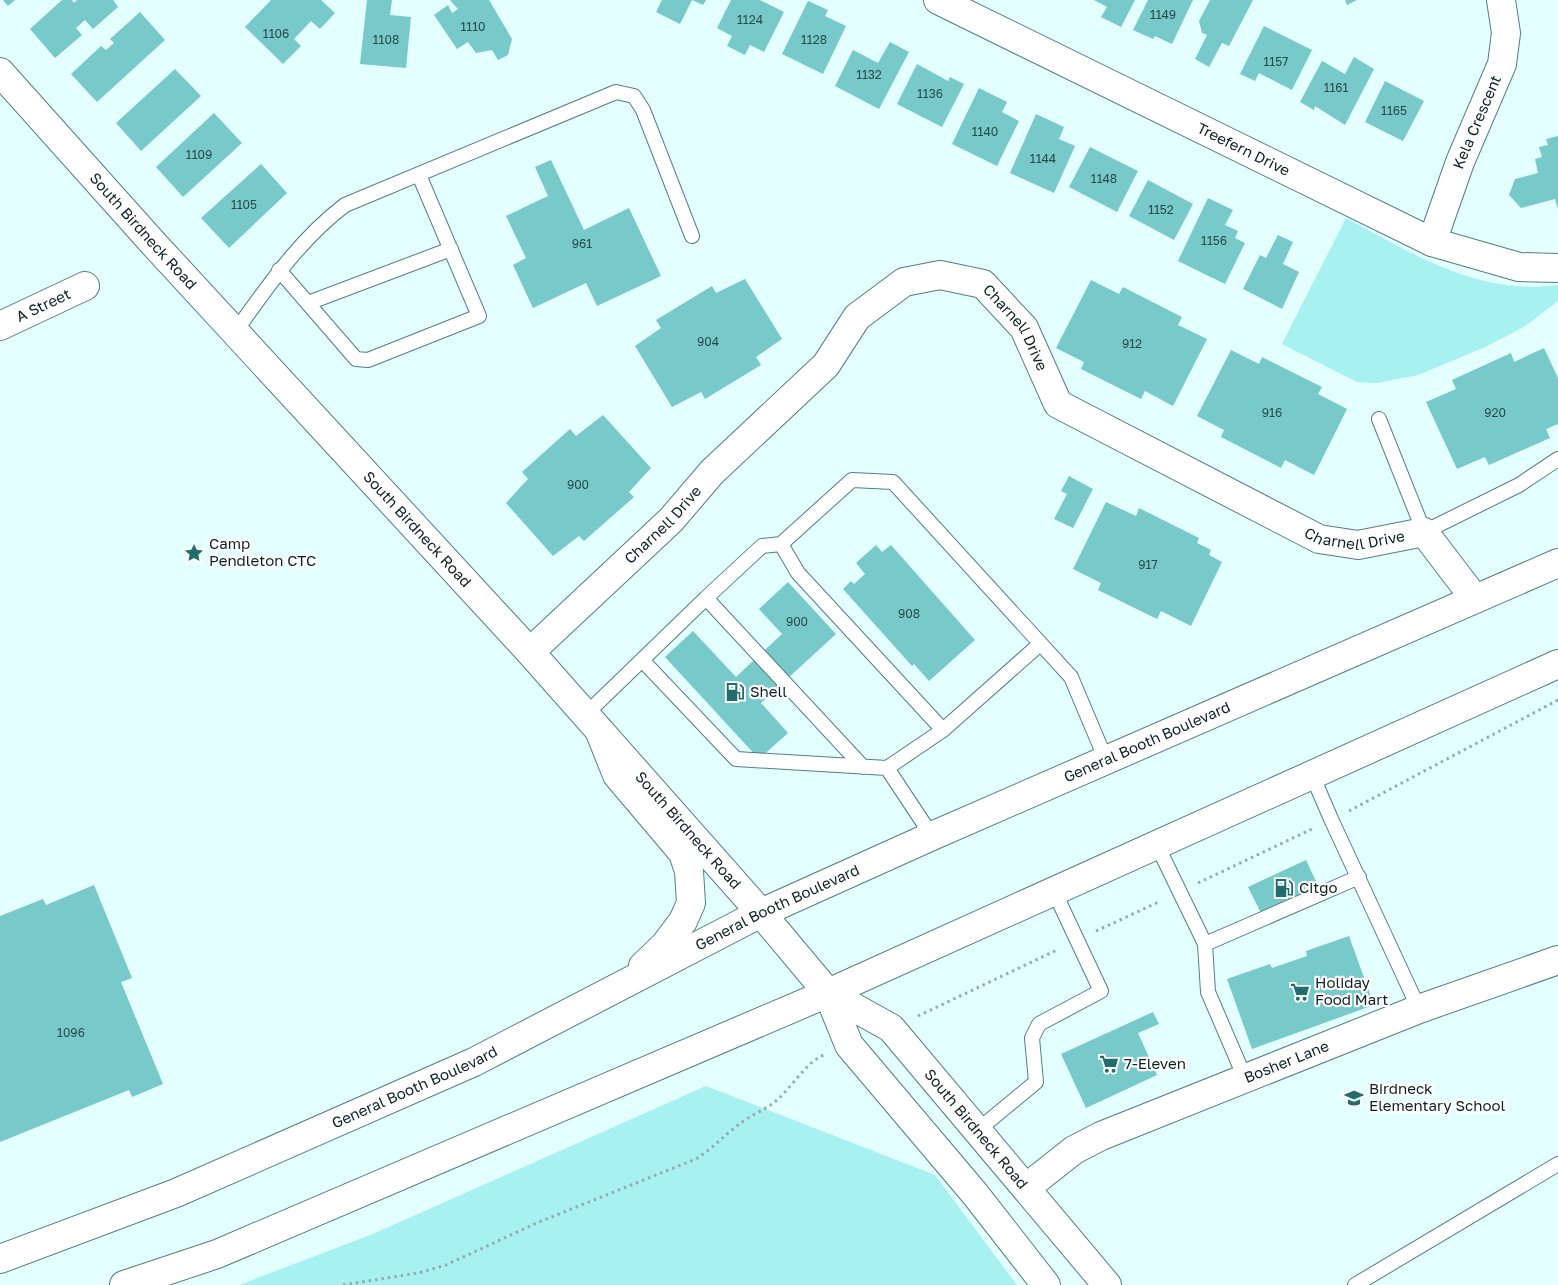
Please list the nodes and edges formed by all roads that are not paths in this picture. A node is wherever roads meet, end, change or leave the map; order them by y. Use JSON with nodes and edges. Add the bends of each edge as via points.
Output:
{"nodes":[{"id":1,"x":938,"y":0,"type":"edge"},
{"id":2,"x":1501,"y":0,"type":"edge"},
{"id":3,"x":984,"y":10,"type":"edge"},
{"id":4,"x":0,"y":72,"type":"edge"},
{"id":5,"x":419,"y":174,"type":"junction"},
{"id":6,"x":692,"y":236,"type":"dead end"},
{"id":7,"x":1432,"y":242,"type":"junction"},
{"id":8,"x":451,"y":249,"type":"junction"},
{"id":9,"x":1558,"y":268,"type":"edge"},
{"id":10,"x":279,"y":270,"type":"junction"},
{"id":11,"x":85,"y":286,"type":"dead end"},
{"id":12,"x":308,"y":303,"type":"junction"},
{"id":13,"x":0,"y":326,"type":"edge"},
{"id":14,"x":235,"y":332,"type":"junction"},
{"id":15,"x":1379,"y":419,"type":"dead end"},
{"id":16,"x":1558,"y":459,"type":"edge"},
{"id":17,"x":1424,"y":532,"type":"junction"},
{"id":18,"x":781,"y":544,"type":"junction"},
{"id":19,"x":1558,"y":563,"type":"edge"},
{"id":20,"x":706,"y":598,"type":"junction"},
{"id":21,"x":1475,"y":599,"type":"junction"},
{"id":22,"x":1040,"y":644,"type":"junction"},
{"id":23,"x":530,"y":652,"type":"junction"},
{"id":24,"x":642,"y":660,"type":"junction"},
{"id":25,"x":1558,"y":664,"type":"edge"},
{"id":26,"x":592,"y":723,"type":"junction"},
{"id":27,"x":943,"y":730,"type":"junction"},
{"id":28,"x":1106,"y":760,"type":"junction"},
{"id":29,"x":863,"y":767,"type":"junction"},
{"id":30,"x":887,"y":768,"type":"junction"},
{"id":31,"x":1312,"y":774,"type":"junction"},
{"id":32,"x":932,"y":836,"type":"junction"},
{"id":33,"x":1157,"y":845,"type":"junction"},
{"id":34,"x":1359,"y":877,"type":"junction"},
{"id":35,"x":1054,"y":891,"type":"junction"},
{"id":36,"x":761,"y":914,"type":"junction"},
{"id":37,"x":1205,"y":944,"type":"junction"},
{"id":38,"x":1558,"y":960,"type":"edge"},
{"id":39,"x":622,"y":986,"type":"junction"},
{"id":40,"x":828,"y":993,"type":"junction"},
{"id":41,"x":1419,"y":1009,"type":"junction"},
{"id":42,"x":1245,"y":1078,"type":"junction"},
{"id":43,"x":978,"y":1130,"type":"junction"},
{"id":44,"x":1558,"y":1164,"type":"edge"},
{"id":45,"x":1027,"y":1187,"type":"junction"},
{"id":46,"x":0,"y":1259,"type":"edge"},
{"id":47,"x":124,"y":1285,"type":"edge"},
{"id":48,"x":1046,"y":1285,"type":"edge"},
{"id":49,"x":1107,"y":1285,"type":"edge"},
{"id":50,"x":1354,"y":1285,"type":"edge"}],
"edges":[{"from":1,"to":3,"type":"main road","name":"Treefern Drive"},
{"from":2,"to":7,"type":"main road","name":"Kela Crescent","via":[[1506,33],[1502,64],[1460,162]]},
{"from":3,"to":7,"type":"main road","name":"Treefern Drive"},
{"from":4,"to":14,"type":"main road","name":"South Birdneck Road"},
{"from":5,"to":6,"type":"lane","via":[[616,92],[634,96],[643,110]]},
{"from":5,"to":8,"type":"lane"},
{"from":5,"to":10,"type":"lane","via":[[345,205],[324,221]]},
{"from":7,"to":9,"type":"main road","name":"Treefern Drive","via":[[1519,267]]},
{"from":8,"to":12,"type":"lane"},
{"from":8,"to":12,"type":"lane","via":[[479,316],[368,360],[356,359]]},
{"from":10,"to":12,"type":"lane"},
{"from":10,"to":14,"type":"lane"},
{"from":11,"to":13,"type":"main road","name":"A Street"},
{"from":14,"to":23,"type":"main road","name":"South Birdneck Road"},
{"from":15,"to":17,"type":"lane"},
{"from":16,"to":17,"type":"lane","via":[[1519,484]]},
{"from":17,"to":21,"type":"main road","name":"Charnell Drive"},
{"from":17,"to":23,"type":"main road","name":"Charnell Drive","via":[[1358,545],[1318,539],[1058,404],[1024,328],[983,284],[940,275],[904,282],[857,317],[826,366],[712,472],[671,520]]},
{"from":18,"to":20,"type":"lane","via":[[762,546]]},
{"from":18,"to":22,"type":"lane","via":[[852,480],[892,482]]},
{"from":18,"to":27,"type":"lane","via":[[798,574]]},
{"from":19,"to":21,"type":"main road","name":"General Booth Boulevard"},
{"from":20,"to":24,"type":"lane"},
{"from":20,"to":29,"type":"lane"},
{"from":21,"to":28,"type":"main road","name":"General Booth Boulevard"},
{"from":22,"to":27,"type":"lane"},
{"from":22,"to":28,"type":"lane","via":[[1071,678]]},
{"from":23,"to":26,"type":"main road","name":"South Birdneck Road"},
{"from":24,"to":26,"type":"lane"},
{"from":24,"to":29,"type":"lane","via":[[736,760]]},
{"from":25,"to":31,"type":"main road"},
{"from":26,"to":36,"type":"main road","name":"South Birdneck Road"},
{"from":26,"to":39,"type":"main road","via":[[618,775],[683,853],[689,871],[691,903],[683,921],[664,945]]},
{"from":27,"to":30,"type":"lane"},
{"from":28,"to":32,"type":"main road","name":"General Booth Boulevard"},
{"from":29,"to":30,"type":"lane"},
{"from":30,"to":32,"type":"lane"},
{"from":31,"to":33,"type":"main road"},
{"from":31,"to":34,"type":"lane"},
{"from":32,"to":36,"type":"main road","name":"General Booth Boulevard"},
{"from":33,"to":35,"type":"main road"},
{"from":33,"to":37,"type":"lane"},
{"from":34,"to":37,"type":"lane"},
{"from":34,"to":41,"type":"lane"},
{"from":35,"to":40,"type":"main road"},
{"from":35,"to":43,"type":"lane","via":[[1100,991],[1039,1024],[1032,1038],[1036,1082]]},
{"from":36,"to":39,"type":"main road","name":"General Booth Boulevard"},
{"from":36,"to":40,"type":"main road","name":"South Birdneck Road"},
{"from":37,"to":42,"type":"lane","via":[[1208,992]]},
{"from":38,"to":41,"type":"main road","name":"Bosher Lane"},
{"from":39,"to":46,"type":"main road","name":"General Booth Boulevard","via":[[465,1066],[176,1193]]},
{"from":40,"to":43,"type":"main road","name":"South Birdneck Road","via":[[891,1028]]},
{"from":40,"to":47,"type":"main road","via":[[217,1254]]},
{"from":40,"to":48,"type":"main road","name":"South Birdneck Road","via":[[849,1045],[975,1194]]},
{"from":41,"to":42,"type":"main road","name":"Bosher Lane"},
{"from":42,"to":45,"type":"main road","name":"Bosher Lane","via":[[1101,1136],[1074,1150]]},
{"from":43,"to":45,"type":"main road","name":"South Birdneck Road"},
{"from":44,"to":50,"type":"lane"},
{"from":45,"to":49,"type":"main road","name":"South Birdneck Road"}]}
